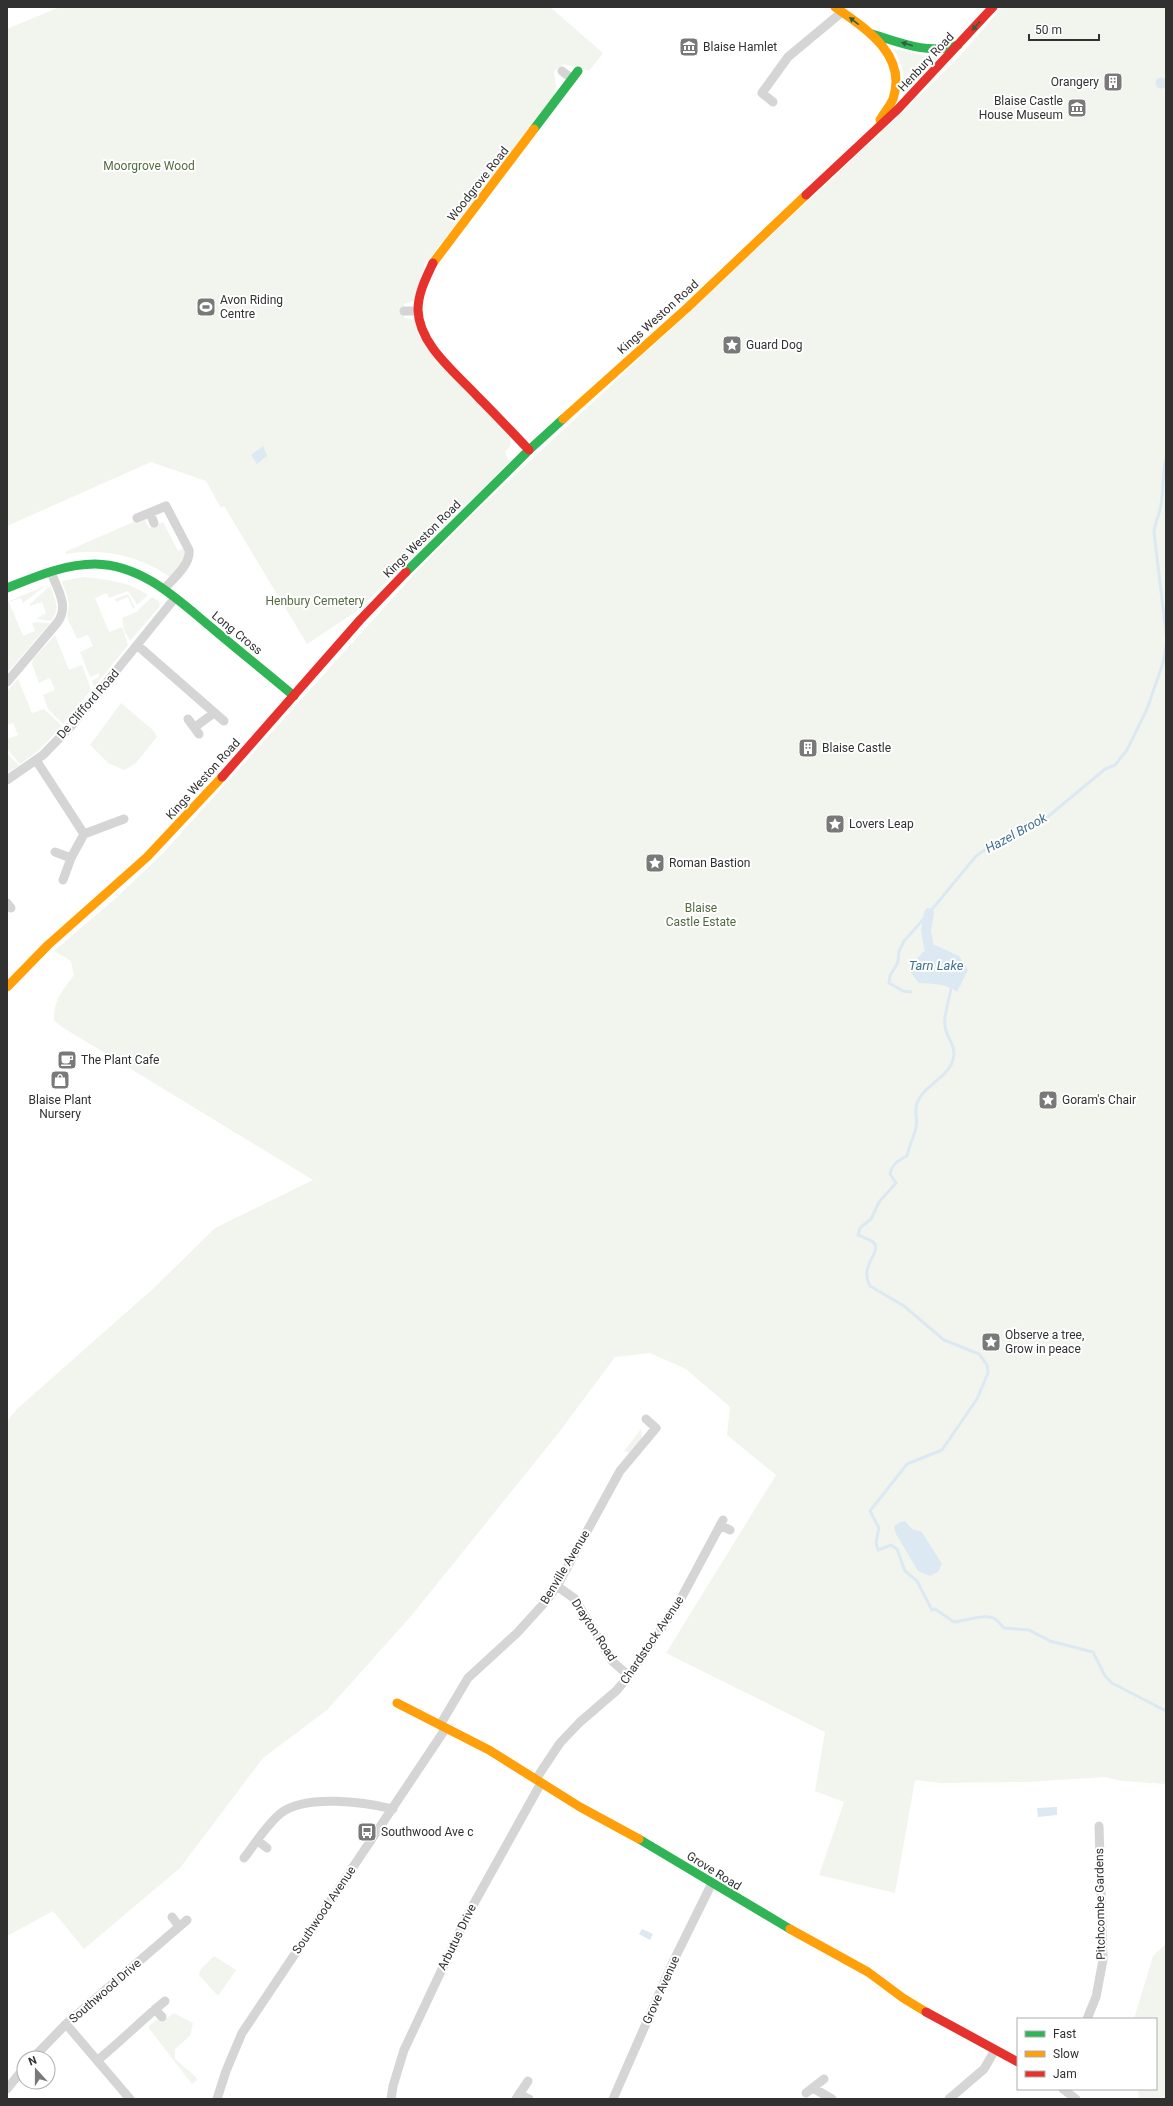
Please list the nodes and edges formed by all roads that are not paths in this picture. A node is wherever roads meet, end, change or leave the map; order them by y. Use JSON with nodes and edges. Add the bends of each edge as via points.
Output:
{"nodes":[{"id":1,"x":993,"y":7,"type":"edge"},
{"id":2,"x":839,"y":9,"type":"edge"},
{"id":3,"x":872,"y":34,"type":"junction"},
{"id":4,"x":958,"y":45,"type":"junction"},
{"id":5,"x":562,"y":71,"type":"dead end"},
{"id":6,"x":578,"y":71,"type":"dead end"},
{"id":7,"x":572,"y":79,"type":"junction"},
{"id":8,"x":773,"y":102,"type":"dead end"},
{"id":9,"x":875,"y":130,"type":"junction"},
{"id":10,"x":404,"y":311,"type":"dead end"},
{"id":11,"x":417,"y":311,"type":"junction"},
{"id":12,"x":529,"y":450,"type":"junction"},
{"id":13,"x":150,"y":513,"type":"junction"},
{"id":14,"x":137,"y":518,"type":"dead end"},
{"id":15,"x":154,"y":523,"type":"dead end"},
{"id":16,"x":51,"y":572,"type":"junction"},
{"id":17,"x":7,"y":588,"type":"edge"},
{"id":18,"x":164,"y":589,"type":"junction"},
{"id":19,"x":175,"y":598,"type":"junction"},
{"id":20,"x":137,"y":645,"type":"junction"},
{"id":21,"x":7,"y":682,"type":"edge"},
{"id":22,"x":294,"y":696,"type":"junction"},
{"id":23,"x":214,"y":713,"type":"junction"},
{"id":24,"x":188,"y":719,"type":"dead end"},
{"id":25,"x":224,"y":721,"type":"dead end"},
{"id":26,"x":36,"y":760,"type":"junction"},
{"id":27,"x":7,"y":780,"type":"edge"},
{"id":28,"x":124,"y":819,"type":"dead end"},
{"id":29,"x":84,"y":834,"type":"junction"},
{"id":30,"x":55,"y":852,"type":"dead end"},
{"id":31,"x":71,"y":858,"type":"junction"},
{"id":32,"x":63,"y":880,"type":"dead end"},
{"id":33,"x":7,"y":987,"type":"edge"},
{"id":34,"x":646,"y":1419,"type":"dead end"},
{"id":35,"x":730,"y":1530,"type":"dead end"},
{"id":36,"x":557,"y":1586,"type":"junction"},
{"id":37,"x":629,"y":1676,"type":"junction"},
{"id":38,"x":397,"y":1703,"type":"dead end"},
{"id":39,"x":443,"y":1727,"type":"junction"},
{"id":40,"x":538,"y":1781,"type":"junction"},
{"id":41,"x":393,"y":1809,"type":"junction"},
{"id":42,"x":1096,"y":1832,"type":"dead end"},
{"id":43,"x":258,"y":1841,"type":"junction"},
{"id":44,"x":267,"y":1848,"type":"dead end"},
{"id":45,"x":244,"y":1858,"type":"dead end"},
{"id":46,"x":712,"y":1883,"type":"junction"},
{"id":47,"x":172,"y":1917,"type":"dead end"},
{"id":48,"x":187,"y":1920,"type":"dead end"},
{"id":49,"x":179,"y":1926,"type":"junction"},
{"id":50,"x":165,"y":2001,"type":"dead end"},
{"id":51,"x":155,"y":2009,"type":"junction"},
{"id":52,"x":162,"y":2017,"type":"dead end"},
{"id":53,"x":1087,"y":2018,"type":"edge"},
{"id":54,"x":66,"y":2024,"type":"junction"},
{"id":55,"x":41,"y":2050,"type":"edge"},
{"id":56,"x":995,"y":2050,"type":"junction"},
{"id":57,"x":98,"y":2060,"type":"junction"},
{"id":58,"x":1017,"y":2061,"type":"edge"},
{"id":59,"x":16,"y":2078,"type":"edge"},
{"id":60,"x":824,"y":2079,"type":"dead end"},
{"id":61,"x":528,"y":2081,"type":"dead end"},
{"id":62,"x":7,"y":2089,"type":"edge"},
{"id":63,"x":1064,"y":2090,"type":"edge"},
{"id":64,"x":518,"y":2096,"type":"edge"},
{"id":65,"x":130,"y":2099,"type":"edge"},
{"id":66,"x":217,"y":2099,"type":"edge"},
{"id":67,"x":392,"y":2099,"type":"edge"},
{"id":68,"x":529,"y":2099,"type":"edge"},
{"id":69,"x":613,"y":2099,"type":"edge"},
{"id":70,"x":832,"y":2099,"type":"edge"},
{"id":71,"x":949,"y":2099,"type":"edge"},
{"id":72,"x":1076,"y":2099,"type":"edge"}],
"edges":[{"from":1,"to":4,"type":"main road","name":"Henbury Road","one_way":true},
{"from":3,"to":2,"type":"main road","one_way":true},
{"from":2,"to":8,"type":"street","via":[[788,57],[762,93]]},
{"from":4,"to":3,"type":"main road","one_way":true,"via":[[938,50],[920,48]]},
{"from":3,"to":9,"type":"main road","via":[[889,54],[896,76],[893,99]]},
{"from":4,"to":9,"type":"main road","name":"Henbury Road"},
{"from":5,"to":7,"type":"street"},
{"from":6,"to":7,"type":"main road","name":"Woodgrove Road"},
{"from":7,"to":11,"type":"main road","name":"Woodgrove Road","via":[[433,263],[424,282]]},
{"from":9,"to":12,"type":"main road","name":"Kings Weston Road","via":[[687,308]]},
{"from":10,"to":11,"type":"street"},
{"from":11,"to":12,"type":"main road","via":[[427,340],[439,356]]},
{"from":12,"to":22,"type":"main road","name":"Kings Weston Road","via":[[390,588]]},
{"from":13,"to":14,"type":"street"},
{"from":13,"to":15,"type":"street"},
{"from":13,"to":18,"type":"street","via":[[166,506],[189,550],[187,562]]},
{"from":16,"to":17,"type":"main road","name":"Long Cross"},
{"from":16,"to":18,"type":"main road","name":"Long Cross","via":[[82,565],[118,567],[141,575]]},
{"from":16,"to":21,"type":"street","via":[[62,602],[63,614]]},
{"from":18,"to":19,"type":"main road","name":"Long Cross"},
{"from":19,"to":20,"type":"street","name":"De Clifford Road"},
{"from":19,"to":22,"type":"main road","name":"Long Cross"},
{"from":20,"to":23,"type":"street"},
{"from":20,"to":26,"type":"street","name":"De Clifford Road","via":[[73,724]]},
{"from":22,"to":33,"type":"main road","name":"Kings Weston Road","via":[[147,857],[48,945]]},
{"from":23,"to":24,"type":"street","via":[[197,730]]},
{"from":23,"to":25,"type":"street"},
{"from":26,"to":27,"type":"street","name":"De Clifford Road"},
{"from":26,"to":29,"type":"street"},
{"from":28,"to":29,"type":"street"},
{"from":29,"to":31,"type":"street"},
{"from":30,"to":31,"type":"street"},
{"from":31,"to":32,"type":"street"},
{"from":34,"to":36,"type":"street","name":"Benville Avenue","via":[[656,1428],[620,1471]]},
{"from":35,"to":37,"type":"street","name":"Chardstock Avenue","via":[[722,1522],[678,1604]]},
{"from":36,"to":37,"type":"street","name":"Drayton Road","via":[[575,1599],[612,1661]]},
{"from":36,"to":39,"type":"street","name":"Benville Avenue","via":[[530,1620],[468,1678]]},
{"from":37,"to":40,"type":"street","name":"Chardstock Avenue","via":[[560,1743]]},
{"from":38,"to":39,"type":"main road","name":"Grove Road"},
{"from":39,"to":40,"type":"main road","name":"Grove Road","via":[[489,1750]]},
{"from":39,"to":41,"type":"street","name":"Southwood Avenue"},
{"from":40,"to":46,"type":"main road","name":"Grove Road"},
{"from":40,"to":67,"type":"street","name":"Arbutus Drive","via":[[466,1916],[404,2050],[392,2086]]},
{"from":41,"to":43,"type":"street","via":[[347,1803],[297,1805],[280,1814]]},
{"from":41,"to":66,"type":"street","name":"Southwood Avenue","via":[[242,2033]]},
{"from":42,"to":53,"type":"street","name":"Pitchcombe Gardens","via":[[1103,1960],[1096,1997]]},
{"from":43,"to":44,"type":"street"},
{"from":43,"to":45,"type":"street"},
{"from":46,"to":56,"type":"main road","name":"Grove Road","via":[[868,1972],[882,1984]]},
{"from":46,"to":69,"type":"street","name":"Grove Avenue","via":[[673,1962]]},
{"from":47,"to":49,"type":"street"},
{"from":48,"to":49,"type":"street","name":"Southwood Drive"},
{"from":49,"to":54,"type":"street","name":"Southwood Drive"},
{"from":50,"to":51,"type":"street"},
{"from":51,"to":52,"type":"street"},
{"from":51,"to":57,"type":"street"},
{"from":54,"to":55,"type":"street","name":"Southwood Drive"},
{"from":54,"to":57,"type":"street"},
{"from":56,"to":58,"type":"main road","name":"Grove Road"},
{"from":56,"to":71,"type":"street","via":[[984,2069]]},
{"from":57,"to":65,"type":"street"},
{"from":59,"to":62,"type":"street"},
{"from":60,"to":70,"type":"street","via":[[810,2091]]},
{"from":61,"to":64,"type":"street"},
{"from":63,"to":72,"type":"street"},
{"from":64,"to":68,"type":"street"}]}
